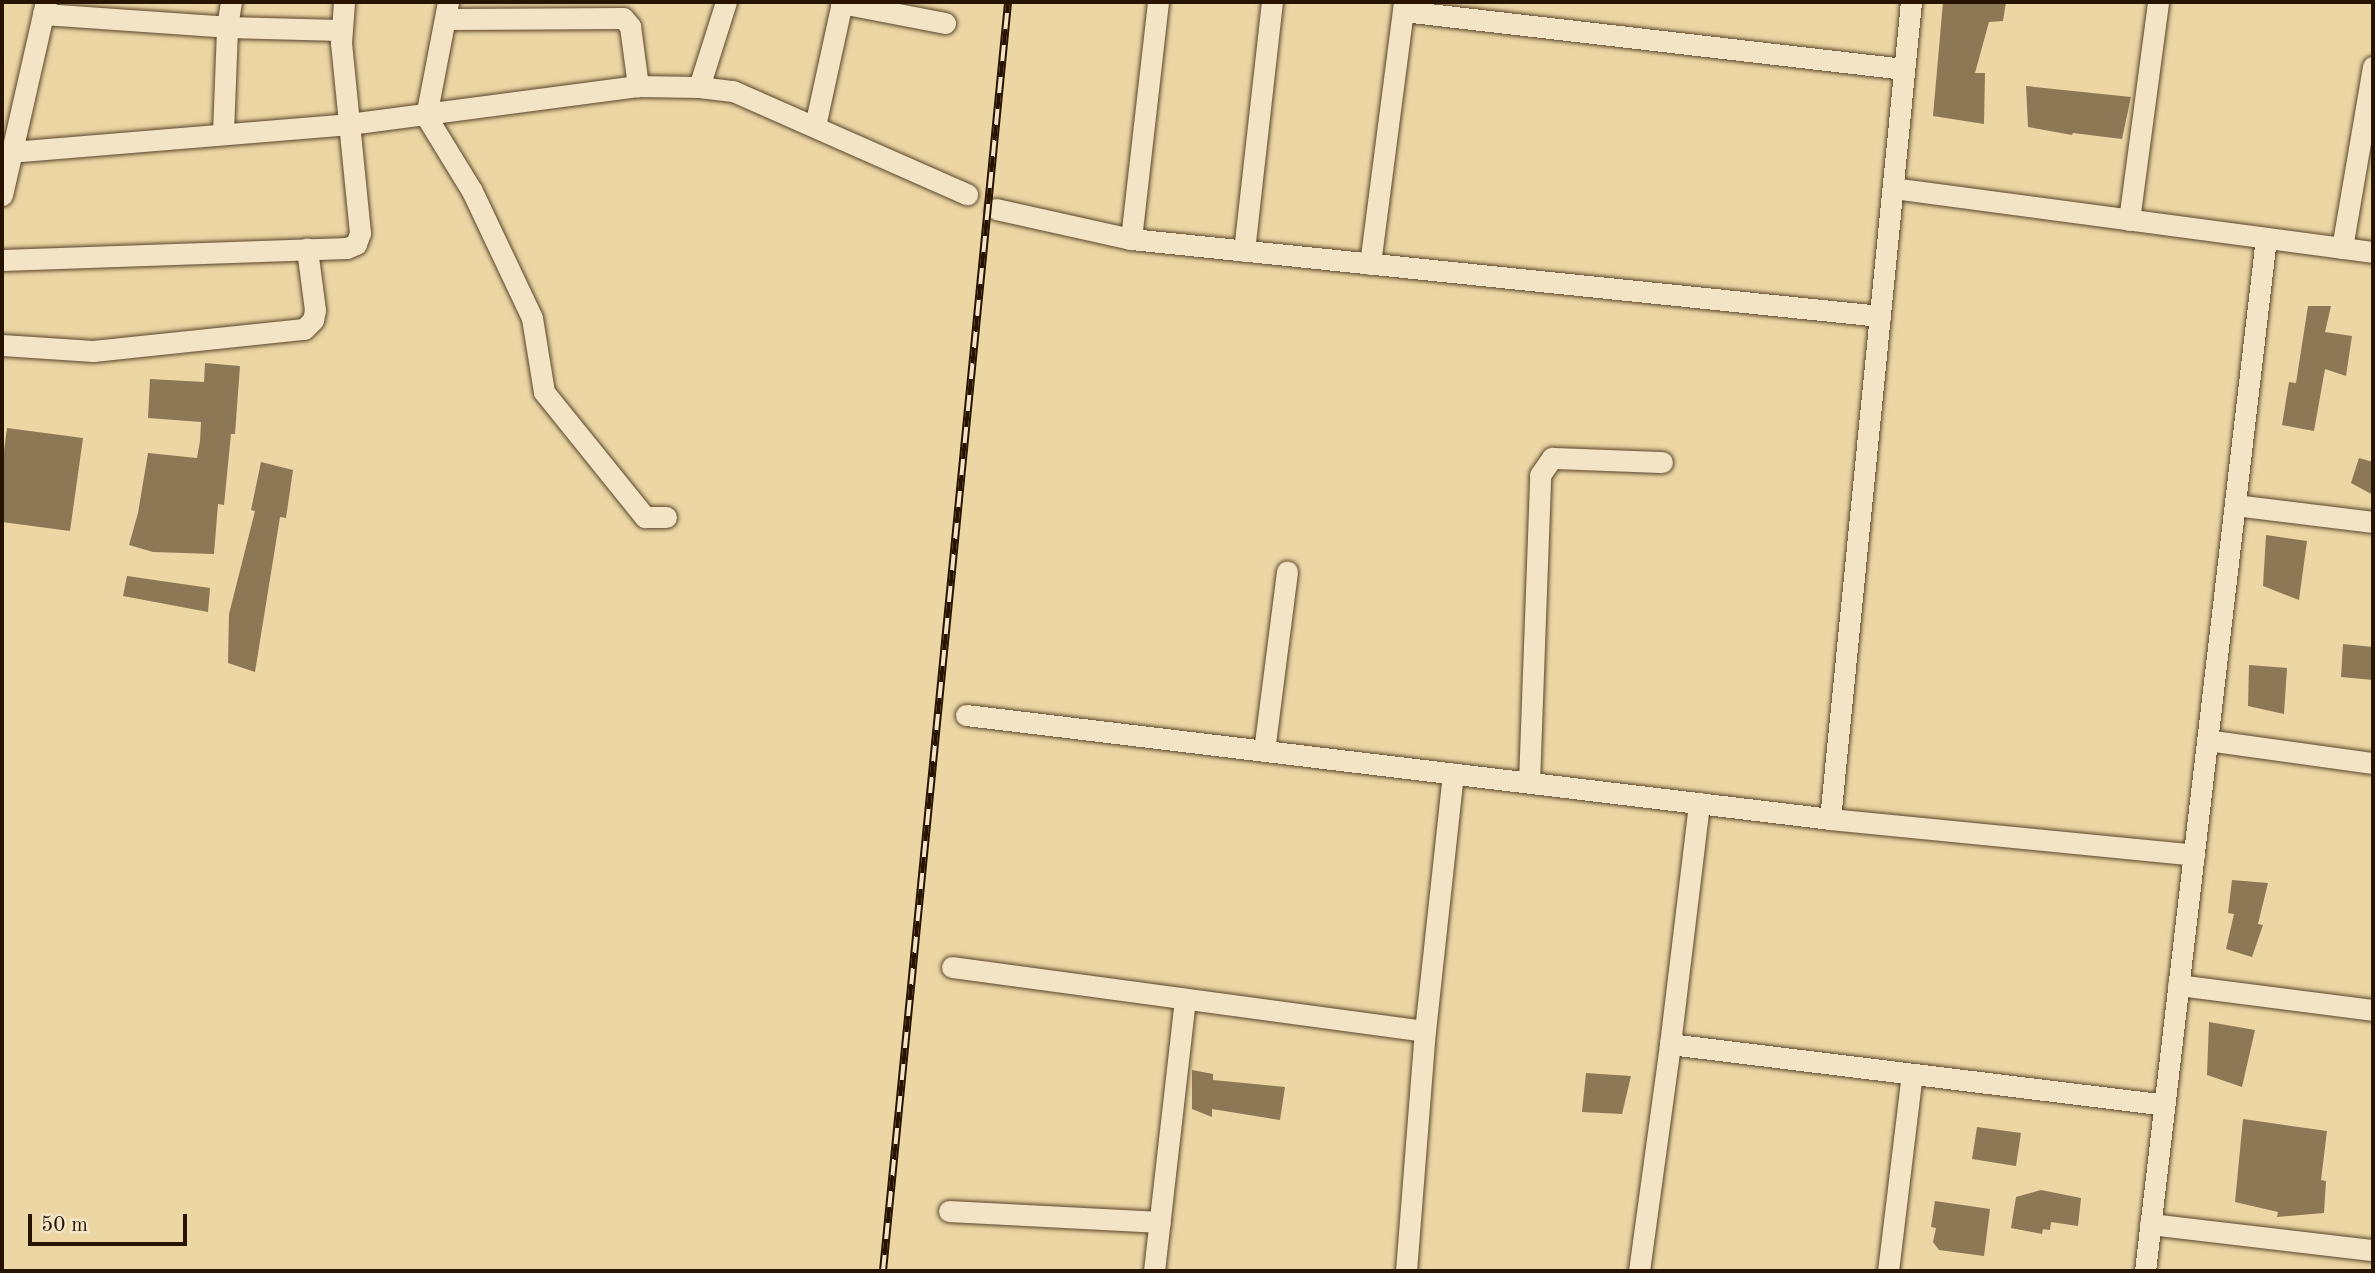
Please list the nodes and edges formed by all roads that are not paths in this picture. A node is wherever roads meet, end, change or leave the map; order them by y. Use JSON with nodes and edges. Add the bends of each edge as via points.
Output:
{"nodes":[{"id":1,"x":231,"y":2,"type":"edge"},
{"id":2,"x":344,"y":2,"type":"edge"},
{"id":3,"x":726,"y":2,"type":"edge"},
{"id":4,"x":1158,"y":2,"type":"edge"},
{"id":5,"x":1272,"y":2,"type":"edge"},
{"id":6,"x":1911,"y":2,"type":"edge"},
{"id":7,"x":2158,"y":2,"type":"edge"},
{"id":8,"x":842,"y":3,"type":"edge"},
{"id":9,"x":1404,"y":6,"type":"edge"},
{"id":10,"x":45,"y":8,"type":"edge"},
{"id":11,"x":447,"y":11,"type":"edge"},
{"id":12,"x":945,"y":23,"type":"dead end"},
{"id":13,"x":227,"y":26,"type":"junction"},
{"id":14,"x":340,"y":30,"type":"junction"},
{"id":15,"x":2373,"y":67,"type":"edge"},
{"id":16,"x":1904,"y":69,"type":"junction"},
{"id":17,"x":638,"y":86,"type":"junction"},
{"id":18,"x":699,"y":87,"type":"junction"},
{"id":19,"x":426,"y":116,"type":"junction"},
{"id":20,"x":349,"y":124,"type":"junction"},
{"id":21,"x":815,"y":126,"type":"junction"},
{"id":22,"x":223,"y":133,"type":"junction"},
{"id":23,"x":10,"y":152,"type":"junction"},
{"id":24,"x":1893,"y":188,"type":"junction"},
{"id":25,"x":967,"y":194,"type":"dead end"},
{"id":26,"x":2,"y":195,"type":"edge"},
{"id":27,"x":996,"y":209,"type":"dead end"},
{"id":28,"x":2129,"y":220,"type":"junction"},
{"id":29,"x":2266,"y":238,"type":"junction"},
{"id":30,"x":1131,"y":240,"type":"junction"},
{"id":31,"x":2342,"y":248,"type":"junction"},
{"id":32,"x":307,"y":249,"type":"junction"},
{"id":33,"x":1244,"y":251,"type":"junction"},
{"id":34,"x":2373,"y":252,"type":"edge"},
{"id":35,"x":2,"y":260,"type":"edge"},
{"id":36,"x":1370,"y":264,"type":"junction"},
{"id":37,"x":1880,"y":316,"type":"junction"},
{"id":38,"x":2,"y":345,"type":"edge"},
{"id":39,"x":1662,"y":462,"type":"dead end"},
{"id":40,"x":2235,"y":505,"type":"junction"},
{"id":41,"x":666,"y":517,"type":"dead end"},
{"id":42,"x":2373,"y":522,"type":"edge"},
{"id":43,"x":1287,"y":571,"type":"dead end"},
{"id":44,"x":966,"y":715,"type":"dead end"},
{"id":45,"x":2207,"y":740,"type":"junction"},
{"id":46,"x":1264,"y":751,"type":"junction"},
{"id":47,"x":2373,"y":763,"type":"edge"},
{"id":48,"x":1453,"y":774,"type":"junction"},
{"id":49,"x":1528,"y":782,"type":"junction"},
{"id":50,"x":1699,"y":803,"type":"junction"},
{"id":51,"x":1830,"y":818,"type":"junction"},
{"id":52,"x":2194,"y":855,"type":"junction"},
{"id":53,"x":952,"y":967,"type":"dead end"},
{"id":54,"x":2178,"y":985,"type":"junction"},
{"id":55,"x":1185,"y":999,"type":"junction"},
{"id":56,"x":2373,"y":1010,"type":"edge"},
{"id":57,"x":1425,"y":1031,"type":"junction"},
{"id":58,"x":1670,"y":1045,"type":"junction"},
{"id":59,"x":1912,"y":1074,"type":"junction"},
{"id":60,"x":2164,"y":1105,"type":"junction"},
{"id":61,"x":949,"y":1211,"type":"dead end"},
{"id":62,"x":1160,"y":1222,"type":"junction"},
{"id":63,"x":2150,"y":1224,"type":"junction"},
{"id":64,"x":2373,"y":1250,"type":"edge"},
{"id":65,"x":1154,"y":1271,"type":"edge"},
{"id":66,"x":1406,"y":1271,"type":"edge"},
{"id":67,"x":1639,"y":1271,"type":"edge"},
{"id":68,"x":1888,"y":1271,"type":"edge"},
{"id":69,"x":2145,"y":1271,"type":"edge"}],
"edges":[{"from":1,"to":13,"type":"street"},
{"from":2,"to":14,"type":"street"},
{"from":3,"to":18,"type":"street"},
{"from":4,"to":30,"type":"street"},
{"from":5,"to":33,"type":"street"},
{"from":6,"to":16,"type":"street"},
{"from":7,"to":28,"type":"street"},
{"from":8,"to":12,"type":"street"},
{"from":8,"to":21,"type":"street"},
{"from":9,"to":16,"type":"street"},
{"from":9,"to":36,"type":"street"},
{"from":10,"to":13,"type":"street"},
{"from":10,"to":23,"type":"street"},
{"from":11,"to":17,"type":"street","via":[[623,18],[630,26]]},
{"from":11,"to":19,"type":"street"},
{"from":13,"to":14,"type":"street"},
{"from":13,"to":22,"type":"street"},
{"from":14,"to":20,"type":"street"},
{"from":15,"to":31,"type":"street"},
{"from":16,"to":24,"type":"street"},
{"from":17,"to":18,"type":"street"},
{"from":17,"to":19,"type":"street"},
{"from":18,"to":21,"type":"street","via":[[733,91]]},
{"from":19,"to":20,"type":"street"},
{"from":19,"to":41,"type":"street","via":[[472,191],[532,318],[544,392],[645,517]]},
{"from":20,"to":22,"type":"street"},
{"from":20,"to":32,"type":"street","via":[[360,233],[356,244],[347,248]]},
{"from":21,"to":25,"type":"street"},
{"from":22,"to":23,"type":"street"},
{"from":23,"to":26,"type":"street"},
{"from":24,"to":28,"type":"street"},
{"from":24,"to":37,"type":"street"},
{"from":27,"to":30,"type":"street"},
{"from":28,"to":29,"type":"street"},
{"from":29,"to":31,"type":"street"},
{"from":29,"to":40,"type":"street"},
{"from":30,"to":33,"type":"street"},
{"from":31,"to":34,"type":"street"},
{"from":32,"to":35,"type":"street"},
{"from":32,"to":38,"type":"street","via":[[315,310],[304,329],[93,351]]},
{"from":33,"to":36,"type":"street"},
{"from":36,"to":37,"type":"street"},
{"from":37,"to":51,"type":"street"},
{"from":39,"to":49,"type":"street","via":[[1552,458],[1540,475]]},
{"from":40,"to":42,"type":"street"},
{"from":40,"to":45,"type":"street"},
{"from":43,"to":46,"type":"street"},
{"from":44,"to":46,"type":"street"},
{"from":45,"to":47,"type":"street"},
{"from":45,"to":52,"type":"street"},
{"from":46,"to":48,"type":"street"},
{"from":48,"to":49,"type":"street"},
{"from":48,"to":57,"type":"street"},
{"from":49,"to":50,"type":"street"},
{"from":50,"to":51,"type":"street"},
{"from":50,"to":58,"type":"street"},
{"from":51,"to":52,"type":"street"},
{"from":52,"to":54,"type":"street"},
{"from":53,"to":55,"type":"street"},
{"from":54,"to":56,"type":"street"},
{"from":54,"to":60,"type":"street"},
{"from":55,"to":57,"type":"street"},
{"from":55,"to":62,"type":"street"},
{"from":57,"to":66,"type":"street"},
{"from":58,"to":59,"type":"street"},
{"from":58,"to":67,"type":"street"},
{"from":59,"to":60,"type":"street"},
{"from":59,"to":68,"type":"street"},
{"from":60,"to":63,"type":"street"},
{"from":61,"to":62,"type":"street"},
{"from":62,"to":65,"type":"street"},
{"from":63,"to":64,"type":"street"},
{"from":63,"to":69,"type":"street"}]}
